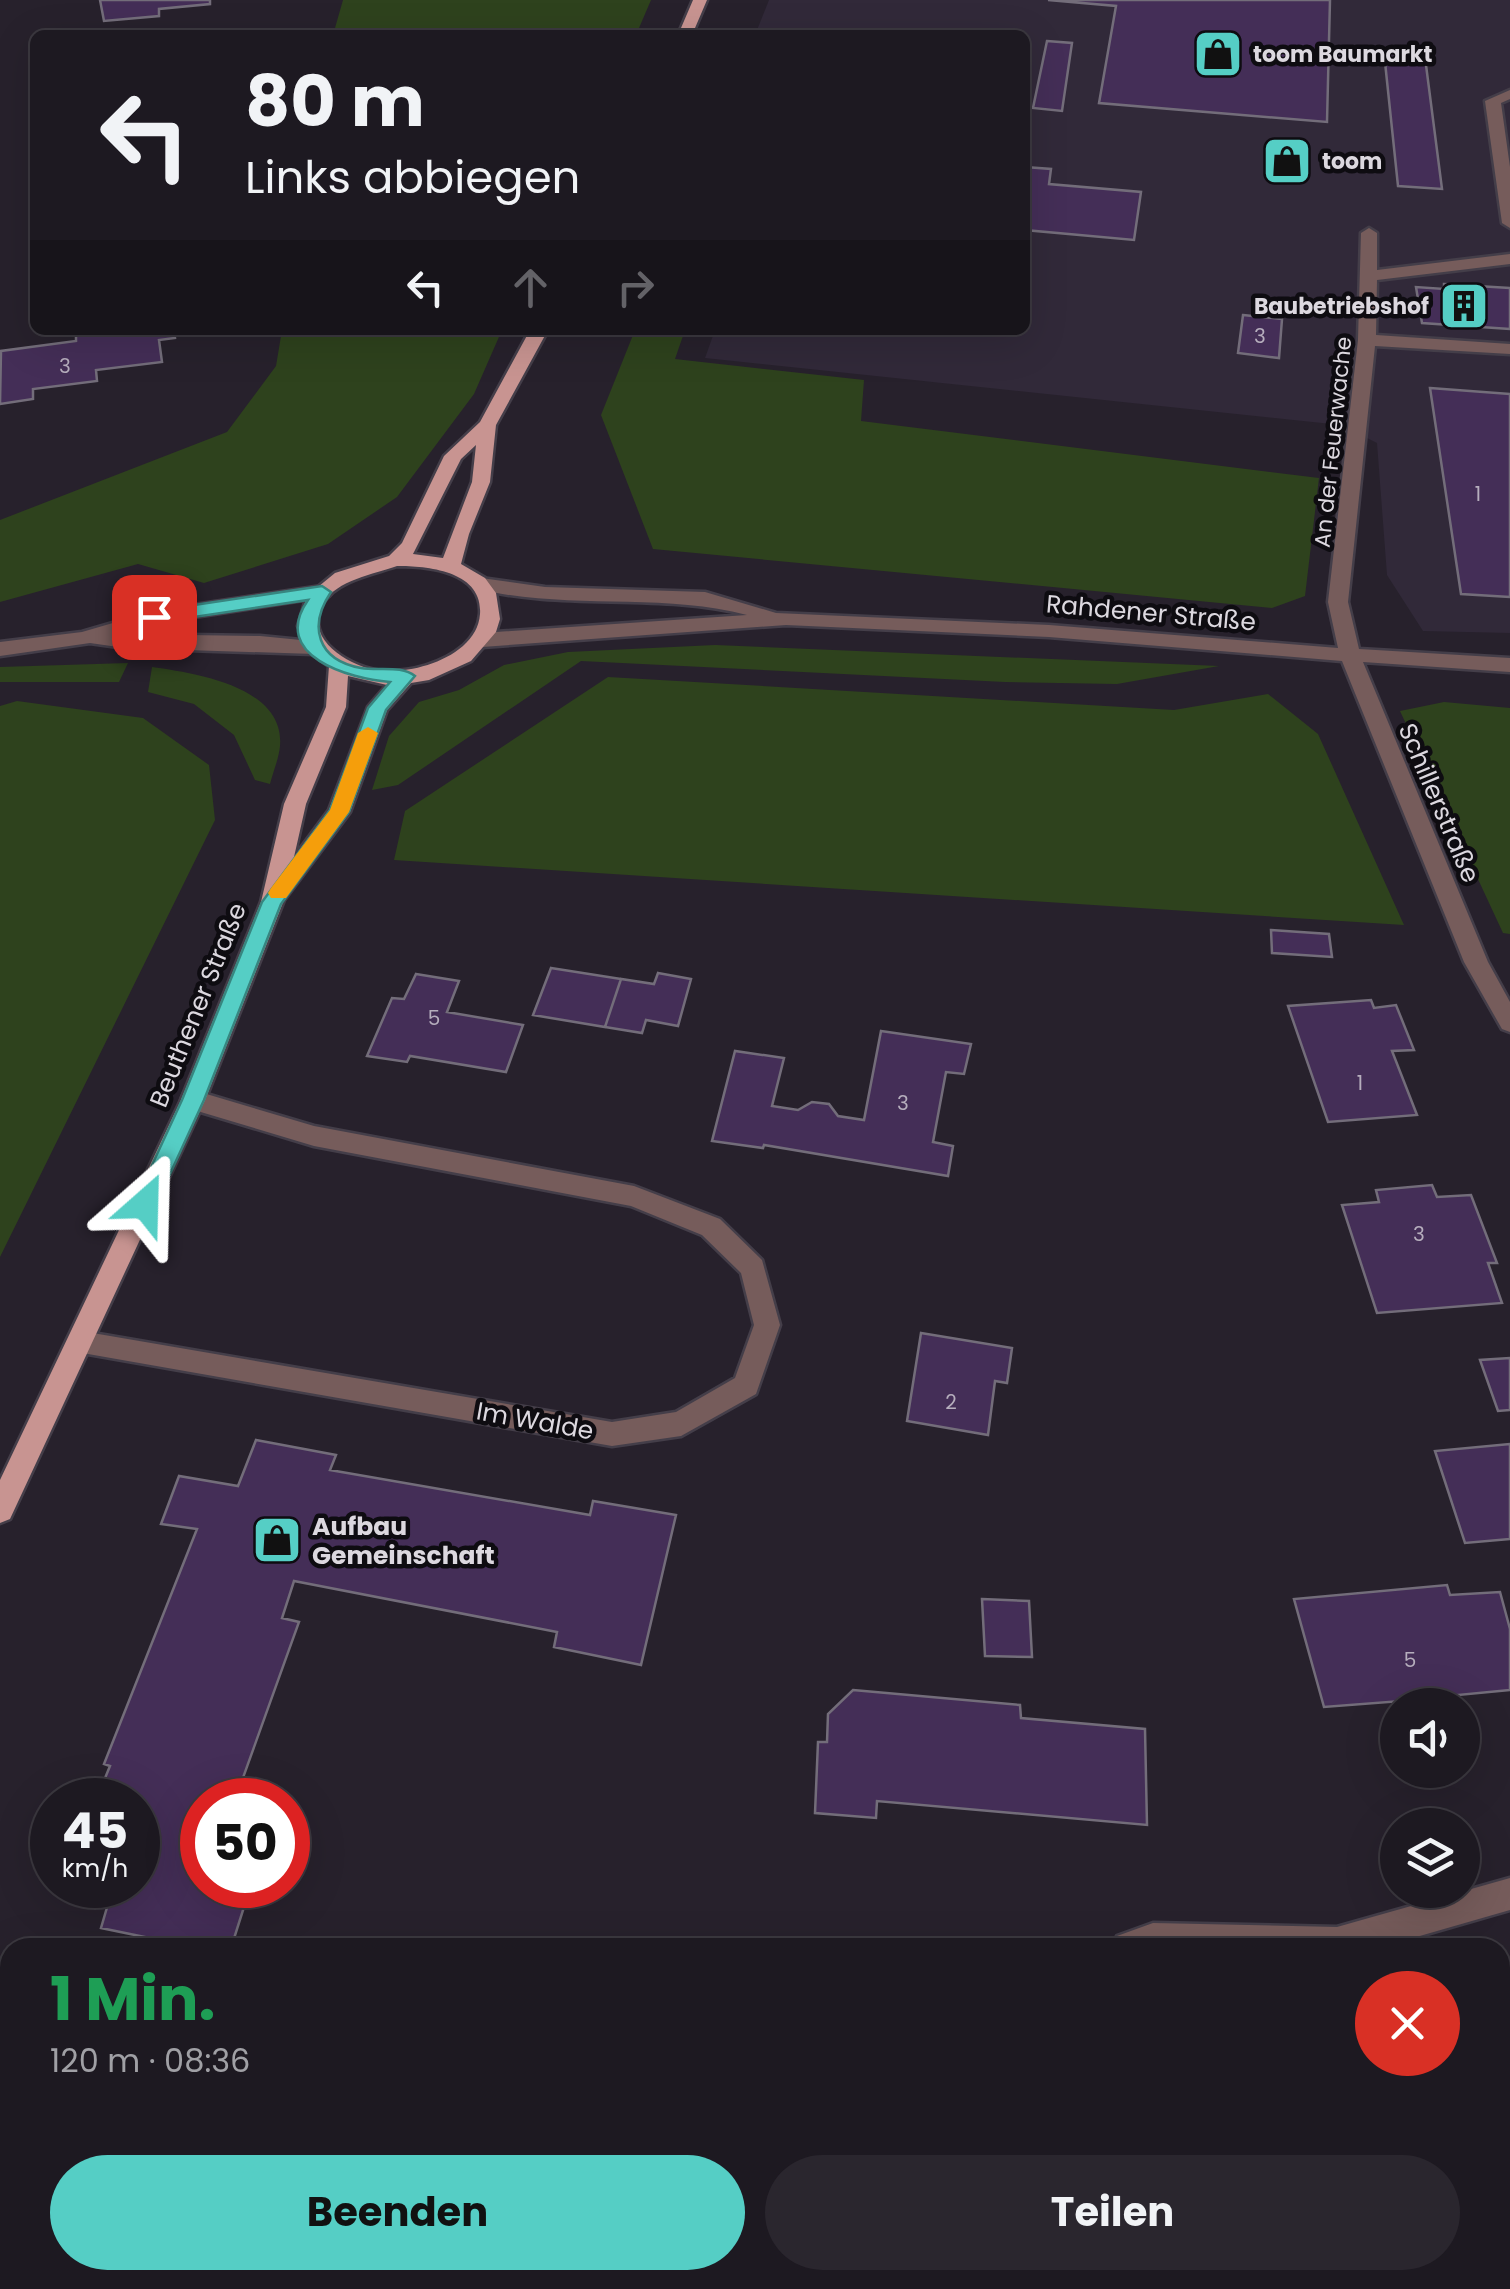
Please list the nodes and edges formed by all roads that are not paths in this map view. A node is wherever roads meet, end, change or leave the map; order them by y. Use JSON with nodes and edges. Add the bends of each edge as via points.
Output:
{"nodes":[{"id":1,"x":700,"y":0,"type":"edge"},
{"id":2,"x":687,"y":30,"type":"edge"},
{"id":3,"x":1510,"y":94,"type":"edge"},
{"id":4,"x":1510,"y":224,"type":"edge"},
{"id":5,"x":1369,"y":233,"type":"dead end"},
{"id":6,"x":1510,"y":259,"type":"edge"},
{"id":7,"x":1369,"y":276,"type":"junction"},
{"id":8,"x":536,"y":335,"type":"edge"},
{"id":9,"x":1367,"y":340,"type":"junction"},
{"id":10,"x":1510,"y":349,"type":"edge"},
{"id":11,"x":488,"y":425,"type":"junction"},
{"id":12,"x":396,"y":560,"type":"junction"},
{"id":13,"x":452,"y":566,"type":"junction"},
{"id":14,"x":481,"y":584,"type":"junction"},
{"id":15,"x":322,"y":592,"type":"junction"},
{"id":16,"x":786,"y":619,"type":"junction"},
{"id":17,"x":83,"y":638,"type":"junction"},
{"id":18,"x":482,"y":640,"type":"junction"},
{"id":19,"x":314,"y":648,"type":"junction"},
{"id":20,"x":0,"y":649,"type":"edge"},
{"id":21,"x":1350,"y":655,"type":"junction"},
{"id":22,"x":1510,"y":665,"type":"edge"},
{"id":23,"x":338,"y":667,"type":"junction"},
{"id":24,"x":405,"y":676,"type":"junction"},
{"id":25,"x":272,"y":902,"type":"junction"},
{"id":26,"x":1510,"y":1023,"type":"edge"},
{"id":27,"x":193,"y":1100,"type":"junction"},
{"id":28,"x":81,"y":1343,"type":"junction"},
{"id":29,"x":0,"y":1510,"type":"edge"},
{"id":30,"x":1510,"y":1894,"type":"edge"},
{"id":31,"x":1358,"y":1938,"type":"edge"}],
"edges":[{"from":1,"to":2,"type":"main road"},
{"from":3,"to":4,"type":"street","via":[[1492,101]]},
{"from":5,"to":7,"type":"street","name":"An der Feuerwache"},
{"from":6,"to":7,"type":"street"},
{"from":7,"to":9,"type":"street","name":"An der Feuerwache"},
{"from":8,"to":11,"type":"main road"},
{"from":9,"to":10,"type":"street"},
{"from":9,"to":21,"type":"street","name":"An der Feuerwache","via":[[1338,602]]},
{"from":11,"to":12,"type":"main road","via":[[453,456],[410,546]]},
{"from":11,"to":13,"type":"main road","via":[[480,482]]},
{"from":12,"to":13,"type":"main road"},
{"from":12,"to":15,"type":"main road","via":[[354,571]]},
{"from":13,"to":14,"type":"main road"},
{"from":14,"to":16,"type":"street","name":"Rahdener Straße","via":[[705,598]]},
{"from":14,"to":18,"type":"main road","via":[[492,621]]},
{"from":15,"to":17,"type":"street","via":[[154,617]]},
{"from":15,"to":19,"type":"main road","via":[[307,629]]},
{"from":16,"to":18,"type":"street","name":"Rahdener Straße"},
{"from":16,"to":21,"type":"street","name":"Rahdener Straße"},
{"from":17,"to":19,"type":"street"},
{"from":17,"to":20,"type":"street"},
{"from":18,"to":24,"type":"main road","via":[[436,670]]},
{"from":19,"to":23,"type":"main road"},
{"from":21,"to":22,"type":"street","name":"Rahdener Straße"},
{"from":21,"to":26,"type":"street","name":"Schillerstraße","via":[[1476,962]]},
{"from":23,"to":24,"type":"main road"},
{"from":23,"to":25,"type":"main road","name":"Beuthener Straße","via":[[336,706],[295,804]]},
{"from":24,"to":25,"type":"main road","name":"Beuthener Straße","via":[[378,708],[339,812]]},
{"from":25,"to":27,"type":"main road","name":"Beuthener Straße"},
{"from":27,"to":28,"type":"main road","name":"Beuthener Straße"},
{"from":27,"to":28,"type":"street","name":"Im Walde","via":[[314,1136],[634,1196],[711,1227],[753,1268],[767,1325],[746,1386],[681,1424],[612,1434]]},
{"from":28,"to":29,"type":"main road","name":"Beuthener Straße"},
{"from":30,"to":31,"type":"street"}]}
